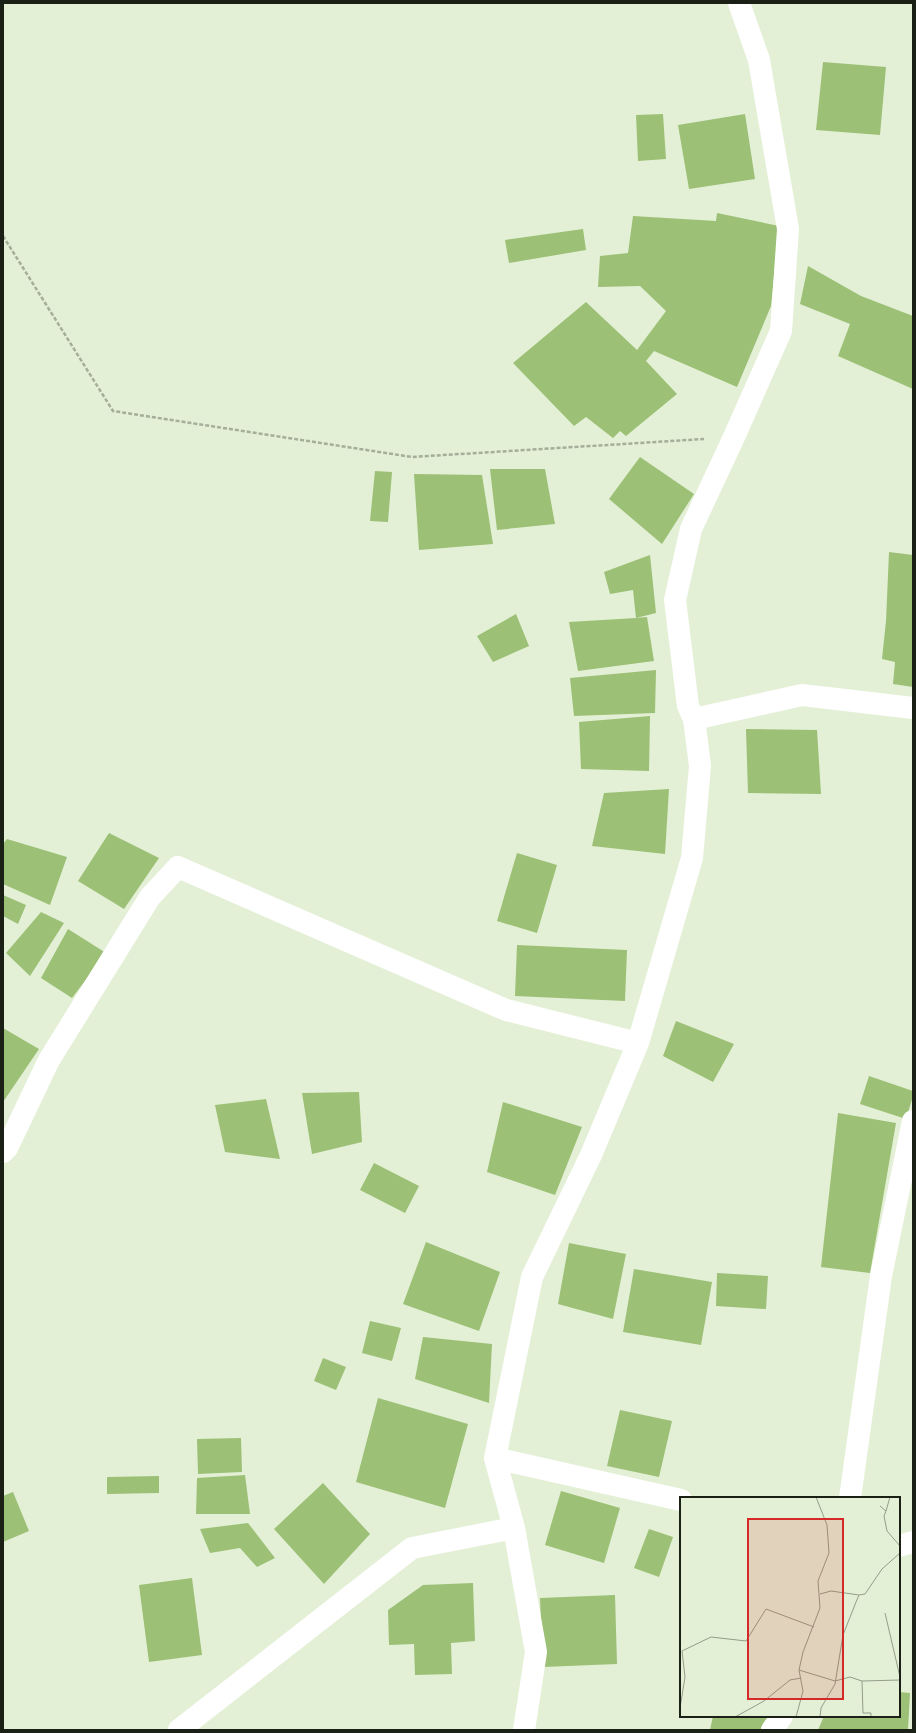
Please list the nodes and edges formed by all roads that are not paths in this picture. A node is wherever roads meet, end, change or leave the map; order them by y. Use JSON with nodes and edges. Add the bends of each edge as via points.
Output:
{"nodes":[{"id":1,"x":739,"y":3,"type":"edge"},
{"id":2,"x":913,"y":708,"type":"edge"},
{"id":3,"x":694,"y":719,"type":"junction"},
{"id":4,"x":638,"y":1043,"type":"junction"},
{"id":5,"x":913,"y":1121,"type":"edge"},
{"id":6,"x":3,"y":1152,"type":"edge"},
{"id":7,"x":495,"y":1458,"type":"junction"},
{"id":8,"x":850,"y":1497,"type":"edge"},
{"id":9,"x":680,"y":1500,"type":"edge"},
{"id":10,"x":514,"y":1528,"type":"junction"},
{"id":11,"x":913,"y":1542,"type":"edge"},
{"id":12,"x":900,"y":1546,"type":"edge"},
{"id":13,"x":781,"y":1717,"type":"edge"},
{"id":14,"x":179,"y":1730,"type":"edge"},
{"id":15,"x":524,"y":1730,"type":"edge"},
{"id":16,"x":772,"y":1730,"type":"edge"}],
"edges":[{"from":1,"to":3,"type":"street","via":[[759,60],[788,229],[781,331],[690,529],[675,600],[688,706]]},
{"from":2,"to":3,"type":"street","via":[[802,695]]},
{"from":3,"to":4,"type":"street","via":[[700,766],[692,858]]},
{"from":4,"to":6,"type":"street","via":[[506,1010],[178,867],[150,897],[49,1060]]},
{"from":4,"to":7,"type":"street","via":[[591,1155],[532,1277]]},
{"from":5,"to":8,"type":"street","via":[[881,1276]]},
{"from":7,"to":9,"type":"street"},
{"from":7,"to":10,"type":"street"},
{"from":10,"to":14,"type":"street","via":[[412,1548]]},
{"from":10,"to":15,"type":"street","via":[[536,1652]]},
{"from":11,"to":12,"type":"street"},
{"from":13,"to":16,"type":"street"}]}
